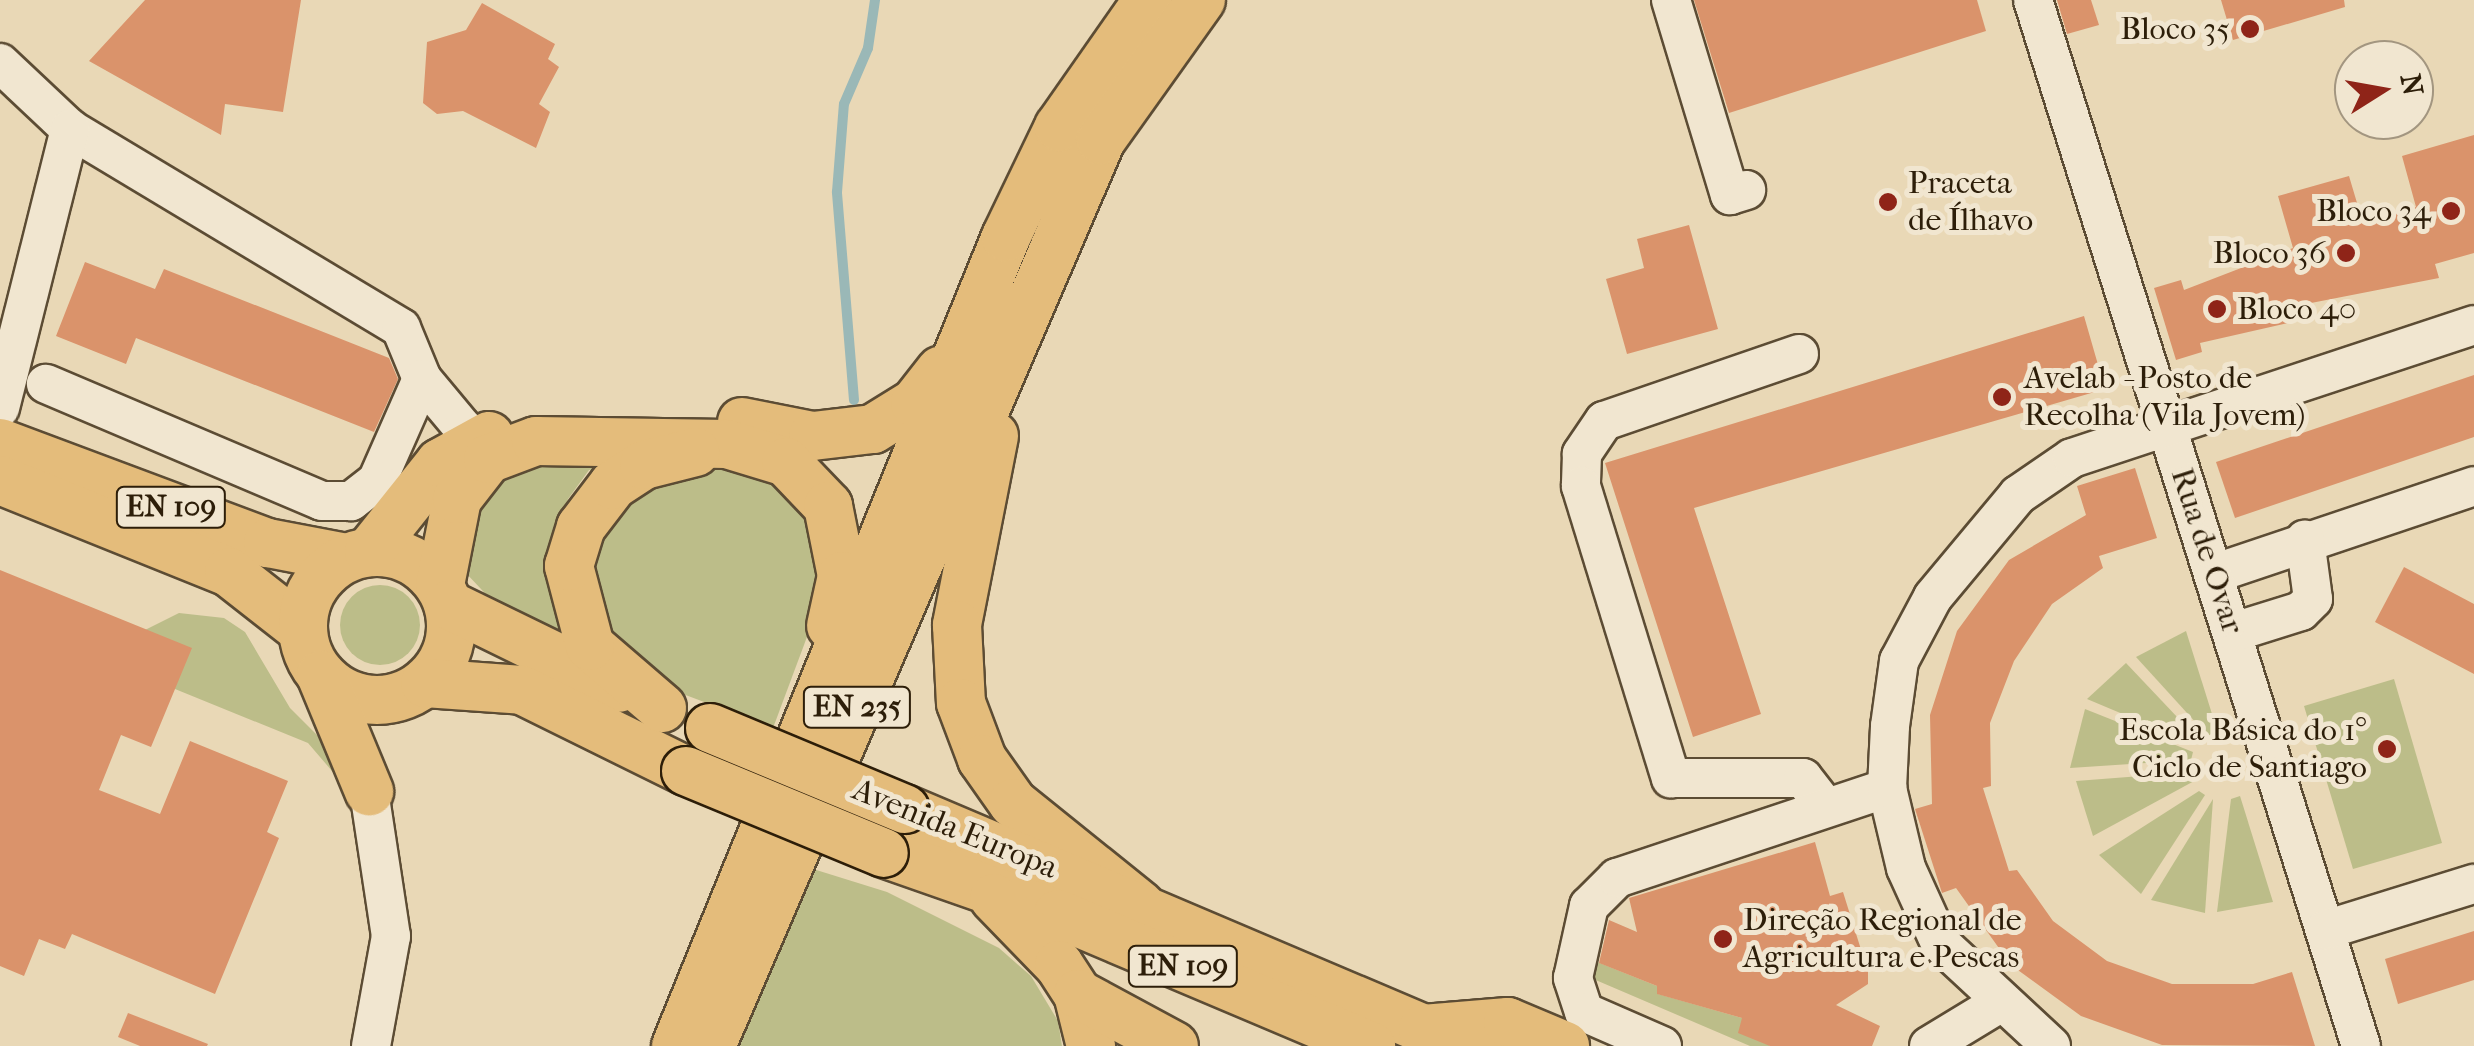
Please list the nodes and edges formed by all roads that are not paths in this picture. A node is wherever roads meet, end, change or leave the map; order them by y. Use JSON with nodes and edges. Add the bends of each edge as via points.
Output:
{"nodes":[{"id":1,"x":1148,"y":0,"type":"edge"},
{"id":2,"x":1201,"y":0,"type":"edge"},
{"id":3,"x":1671,"y":0,"type":"edge"},
{"id":4,"x":2033,"y":0,"type":"edge"},
{"id":5,"x":0,"y":63,"type":"edge"},
{"id":6,"x":70,"y":129,"type":"junction"},
{"id":7,"x":1746,"y":190,"type":"dead end"},
{"id":8,"x":2474,"y":325,"type":"edge"},
{"id":9,"x":959,"y":349,"type":"junction"},
{"id":10,"x":1799,"y":354,"type":"dead end"},
{"id":11,"x":1005,"y":368,"type":"junction"},
{"id":12,"x":422,"y":379,"type":"junction"},
{"id":13,"x":46,"y":384,"type":"dead end"},
{"id":14,"x":0,"y":408,"type":"edge"},
{"id":15,"x":2166,"y":423,"type":"junction"},
{"id":16,"x":0,"y":443,"type":"edge"},
{"id":17,"x":727,"y":444,"type":"junction"},
{"id":18,"x":463,"y":446,"type":"junction"},
{"id":19,"x":0,"y":480,"type":"edge"},
{"id":20,"x":2474,"y":486,"type":"edge"},
{"id":21,"x":2305,"y":540,"type":"junction"},
{"id":22,"x":358,"y":555,"type":"junction"},
{"id":23,"x":2216,"y":573,"type":"junction"},
{"id":24,"x":444,"y":595,"type":"junction"},
{"id":25,"x":303,"y":630,"type":"junction"},
{"id":26,"x":2234,"y":632,"type":"junction"},
{"id":27,"x":321,"y":674,"type":"junction"},
{"id":28,"x":418,"y":688,"type":"junction"},
{"id":29,"x":662,"y":708,"type":"junction"},
{"id":30,"x":806,"y":727,"type":"junction"},
{"id":31,"x":1887,"y":788,"type":"junction"},
{"id":32,"x":369,"y":791,"type":"junction"},
{"id":33,"x":1826,"y":807,"type":"junction"},
{"id":34,"x":2474,"y":884,"type":"edge"},
{"id":35,"x":991,"y":896,"type":"junction"},
{"id":36,"x":1140,"y":905,"type":"junction"},
{"id":37,"x":2325,"y":930,"type":"junction"},
{"id":38,"x":1078,"y":994,"type":"junction"},
{"id":39,"x":1998,"y":1004,"type":"junction"},
{"id":40,"x":1421,"y":1029,"type":"junction"},
{"id":41,"x":721,"y":1033,"type":"edge"},
{"id":42,"x":372,"y":1046,"type":"edge"},
{"id":43,"x":676,"y":1046,"type":"edge"},
{"id":44,"x":1091,"y":1046,"type":"edge"},
{"id":45,"x":1174,"y":1046,"type":"edge"},
{"id":46,"x":1371,"y":1046,"type":"edge"},
{"id":47,"x":1464,"y":1046,"type":"edge"},
{"id":48,"x":1565,"y":1046,"type":"edge"},
{"id":49,"x":1662,"y":1046,"type":"edge"},
{"id":50,"x":1929,"y":1046,"type":"edge"},
{"id":51,"x":2051,"y":1046,"type":"edge"},
{"id":52,"x":2361,"y":1046,"type":"edge"}],
"edges":[{"from":1,"to":9,"type":"main road","number":"EN 235","via":[[1059,127]]},
{"from":2,"to":11,"type":"main road","number":"EN 235","via":[[1101,140]]},
{"from":3,"to":7,"type":"street","via":[[1730,196]]},
{"from":4,"to":15,"type":"street","name":"Rua de Ovar"},
{"from":5,"to":6,"type":"street"},
{"from":6,"to":12,"type":"street","via":[[401,328]]},
{"from":6,"to":14,"type":"street"},
{"from":8,"to":15,"type":"street"},
{"from":9,"to":18,"type":"main road","via":[[914,402],[874,429],[847,435],[733,420],[543,418]]},
{"from":9,"to":30,"type":"main road","number":"EN 235"},
{"from":10,"to":33,"type":"street","via":[[1604,420],[1582,454],[1581,486],[1671,778],[1804,778]]},
{"from":11,"to":36,"type":"main road","via":[[957,625],[961,703],[982,759],[1013,803]]},
{"from":11,"to":41,"type":"main road","number":"EN 235"},
{"from":12,"to":13,"type":"street","via":[[377,481],[351,502],[322,501]]},
{"from":12,"to":18,"type":"street","via":[[463,428]]},
{"from":15,"to":23,"type":"street","name":"Rua de Ovar"},
{"from":15,"to":31,"type":"street","via":[[2072,458],[2018,495],[1970,545],[1899,661]]},
{"from":16,"to":22,"type":"main road","name":"Avenida Europa","number":"EN 109","via":[[268,543]]},
{"from":17,"to":24,"type":"main road","via":[[536,442],[488,459],[457,499]]},
{"from":17,"to":29,"type":"main road","via":[[644,464],[613,485],[581,527],[569,566],[590,646]]},
{"from":17,"to":30,"type":"main road","via":[[786,462],[809,481],[839,542],[838,599]]},
{"from":18,"to":22,"type":"main road"},
{"from":19,"to":25,"type":"main road","number":"EN 109","via":[[229,572]]},
{"from":20,"to":21,"type":"street"},
{"from":21,"to":23,"type":"street"},
{"from":21,"to":26,"type":"street","via":[[2313,599],[2301,611]]},
{"from":22,"to":24,"type":"main road","name":"Avenida Europa","number":"EN 109","via":[[410,558]]},
{"from":22,"to":25,"type":"main road","via":[[317,582]]},
{"from":23,"to":26,"type":"street","name":"Rua de Ovar"},
{"from":24,"to":28,"type":"main road","via":[[447,651]]},
{"from":24,"to":29,"type":"main road","name":"Avenida Europa","number":"EN 109"},
{"from":25,"to":27,"type":"main road","number":"EN 109"},
{"from":26,"to":37,"type":"street","name":"Rua de Ovar"},
{"from":27,"to":28,"type":"main road","name":"Avenida Europa","number":"EN 109","via":[[371,700]]},
{"from":27,"to":32,"type":"main road"},
{"from":28,"to":32,"type":"main road"},
{"from":28,"to":35,"type":"main road","name":"Avenida Europa","number":"EN 109","bridge":true,"via":[[522,690],[686,771]]},
{"from":29,"to":36,"type":"main road","name":"Avenida Europa","number":"EN 109","bridge":true},
{"from":30,"to":43,"type":"main road","number":"EN 235"},
{"from":31,"to":33,"type":"street"},
{"from":31,"to":39,"type":"street","via":[[1906,868],[1940,943]]},
{"from":32,"to":42,"type":"street","via":[[391,936]]},
{"from":33,"to":49,"type":"street","via":[[1617,878],[1589,906],[1573,978],[1584,1012]]},
{"from":34,"to":37,"type":"street"},
{"from":35,"to":38,"type":"main road"},
{"from":35,"to":46,"type":"main road","name":"Avenida Europa","number":"EN 109","via":[[1058,914]]},
{"from":36,"to":40,"type":"main road","name":"Avenida Europa","number":"EN 109"},
{"from":37,"to":52,"type":"street","name":"Rua de Ovar"},
{"from":38,"to":44,"type":"main road"},
{"from":38,"to":45,"type":"main road"},
{"from":39,"to":50,"type":"street"},
{"from":39,"to":51,"type":"street"},
{"from":40,"to":47,"type":"main road","name":"Avenida Europa","number":"EN 109"},
{"from":40,"to":48,"type":"main road","via":[[1508,1022]]}]}
